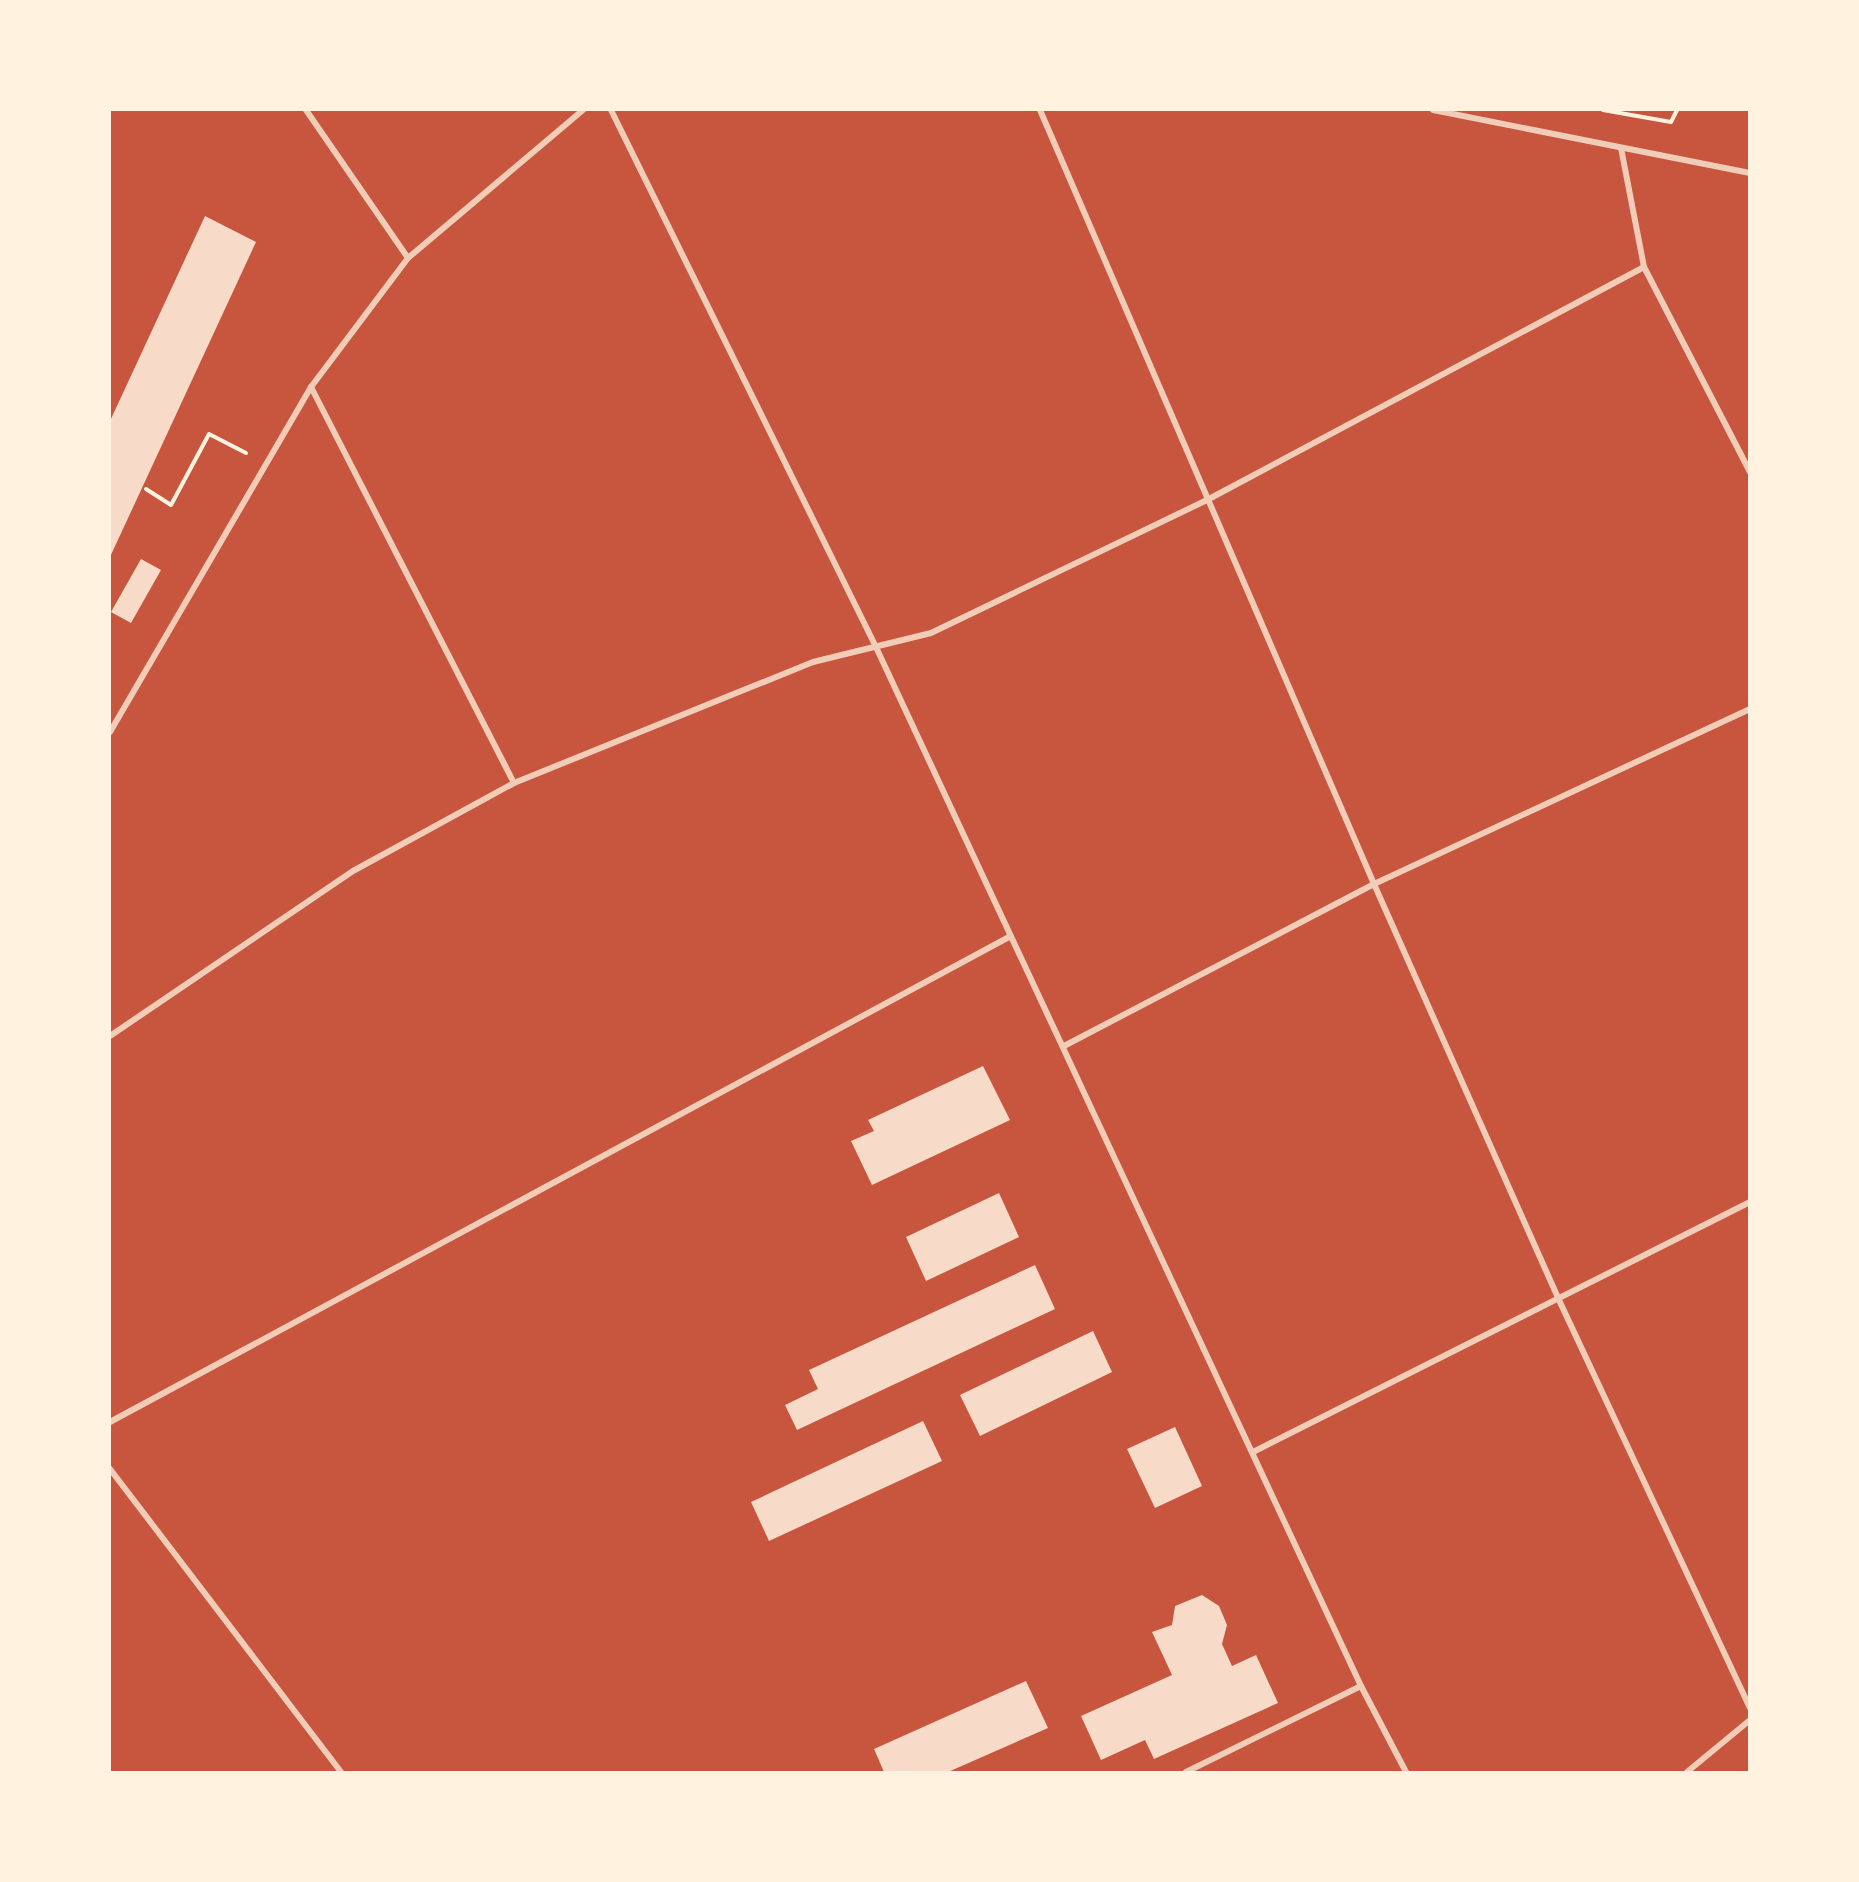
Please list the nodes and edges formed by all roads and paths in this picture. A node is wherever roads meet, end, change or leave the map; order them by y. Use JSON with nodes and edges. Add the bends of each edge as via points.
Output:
{"nodes":[{"id":1,"x":306,"y":110,"type":"edge"},
{"id":2,"x":584,"y":110,"type":"edge"},
{"id":3,"x":611,"y":110,"type":"edge"},
{"id":4,"x":1040,"y":110,"type":"edge"},
{"id":5,"x":1433,"y":110,"type":"edge"},
{"id":6,"x":1603,"y":110,"type":"edge"},
{"id":7,"x":1677,"y":110,"type":"edge"},
{"id":8,"x":1621,"y":148,"type":"junction"},
{"id":9,"x":1749,"y":173,"type":"edge"},
{"id":10,"x":408,"y":258,"type":"junction"},
{"id":11,"x":1644,"y":267,"type":"junction"},
{"id":12,"x":311,"y":387,"type":"junction"},
{"id":13,"x":266,"y":462,"type":"junction"},
{"id":14,"x":1749,"y":472,"type":"edge"},
{"id":15,"x":146,"y":489,"type":"dead end"},
{"id":16,"x":1207,"y":500,"type":"junction"},
{"id":17,"x":875,"y":645,"type":"junction"},
{"id":18,"x":1749,"y":709,"type":"edge"},
{"id":19,"x":110,"y":732,"type":"edge"},
{"id":20,"x":514,"y":783,"type":"junction"},
{"id":21,"x":1374,"y":884,"type":"junction"},
{"id":22,"x":1009,"y":937,"type":"junction"},
{"id":23,"x":110,"y":1036,"type":"edge"},
{"id":24,"x":1064,"y":1046,"type":"junction"},
{"id":25,"x":1749,"y":1202,"type":"edge"},
{"id":26,"x":1559,"y":1300,"type":"junction"},
{"id":27,"x":110,"y":1422,"type":"edge"},
{"id":28,"x":1253,"y":1452,"type":"junction"},
{"id":29,"x":110,"y":1469,"type":"edge"},
{"id":30,"x":1361,"y":1686,"type":"junction"},
{"id":31,"x":1749,"y":1708,"type":"edge"},
{"id":32,"x":1749,"y":1720,"type":"edge"},
{"id":33,"x":341,"y":1773,"type":"edge"},
{"id":34,"x":1186,"y":1773,"type":"edge"},
{"id":35,"x":1406,"y":1773,"type":"edge"},
{"id":36,"x":1687,"y":1773,"type":"edge"}],
"edges":[{"from":1,"to":10,"type":"street"},
{"from":2,"to":10,"type":"street"},
{"from":3,"to":17,"type":"street"},
{"from":4,"to":16,"type":"street"},
{"from":5,"to":8,"type":"street"},
{"from":6,"to":7,"type":"path","via":[[1671,122]]},
{"from":8,"to":9,"type":"street"},
{"from":8,"to":11,"type":"street"},
{"from":10,"to":12,"type":"street"},
{"from":11,"to":14,"type":"street"},
{"from":11,"to":16,"type":"street"},
{"from":12,"to":13,"type":"street"},
{"from":12,"to":20,"type":"street"},
{"from":13,"to":15,"type":"path","via":[[209,434],[171,505]]},
{"from":13,"to":19,"type":"street"},
{"from":16,"to":17,"type":"street","via":[[931,633]]},
{"from":16,"to":21,"type":"street"},
{"from":17,"to":20,"type":"street","via":[[813,662]]},
{"from":17,"to":22,"type":"street"},
{"from":18,"to":21,"type":"street"},
{"from":20,"to":23,"type":"street","via":[[353,872]]},
{"from":21,"to":24,"type":"street"},
{"from":21,"to":26,"type":"street"},
{"from":22,"to":24,"type":"street"},
{"from":22,"to":27,"type":"street"},
{"from":24,"to":28,"type":"street"},
{"from":25,"to":26,"type":"street"},
{"from":26,"to":28,"type":"street"},
{"from":26,"to":31,"type":"street"},
{"from":28,"to":30,"type":"street"},
{"from":29,"to":33,"type":"street"},
{"from":30,"to":34,"type":"street"},
{"from":30,"to":35,"type":"street"},
{"from":32,"to":36,"type":"street"}]}
